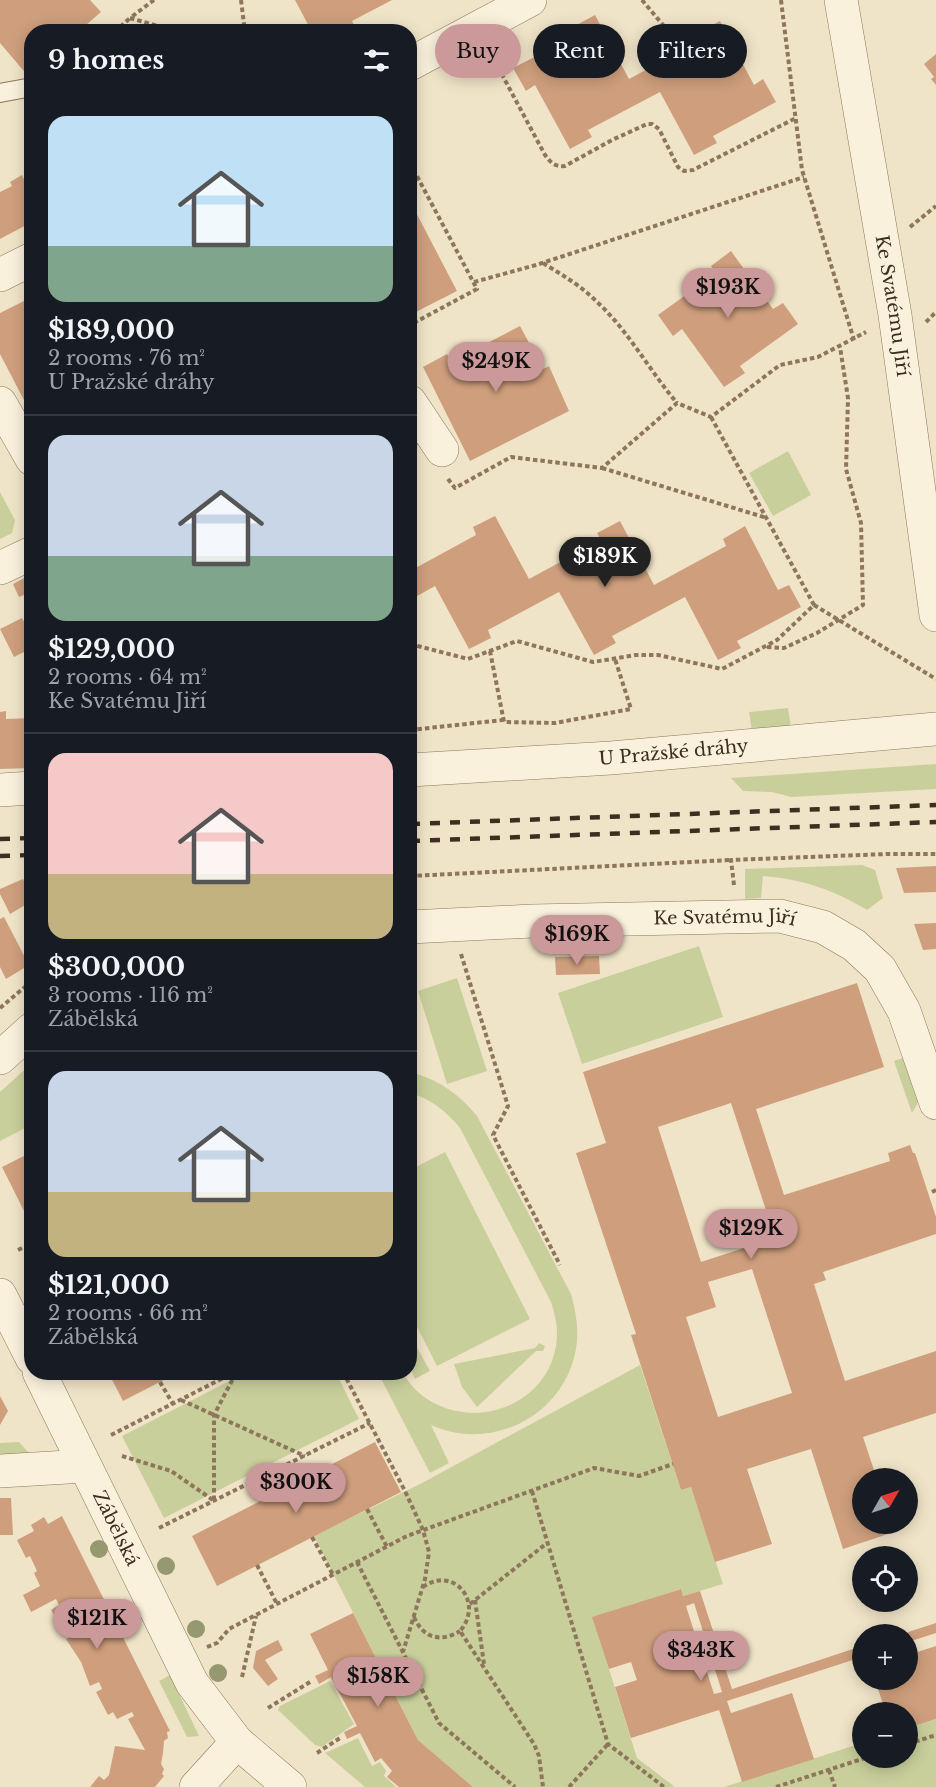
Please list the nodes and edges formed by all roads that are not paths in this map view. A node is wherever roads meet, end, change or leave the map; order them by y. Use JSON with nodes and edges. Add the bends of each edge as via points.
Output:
{"nodes":[{"id":1,"x":530,"y":0,"type":"edge"},
{"id":2,"x":841,"y":0,"type":"edge"},
{"id":3,"x":417,"y":60,"type":"edge"},
{"id":4,"x":24,"y":88,"type":"edge"},
{"id":5,"x":0,"y":93,"type":"edge"},
{"id":6,"x":24,"y":263,"type":"edge"},
{"id":7,"x":0,"y":275,"type":"edge"},
{"id":8,"x":0,"y":403,"type":"edge"},
{"id":9,"x":417,"y":412,"type":"edge"},
{"id":10,"x":24,"y":445,"type":"edge"},
{"id":11,"x":442,"y":450,"type":"road end"},
{"id":12,"x":24,"y":557,"type":"edge"},
{"id":13,"x":0,"y":568,"type":"edge"},
{"id":14,"x":936,"y":615,"type":"edge"},
{"id":15,"x":936,"y":729,"type":"edge"},
{"id":16,"x":417,"y":770,"type":"edge"},
{"id":17,"x":24,"y":788,"type":"edge"},
{"id":18,"x":0,"y":790,"type":"edge"},
{"id":19,"x":417,"y":927,"type":"edge"},
{"id":20,"x":24,"y":1036,"type":"edge"},
{"id":21,"x":0,"y":1058,"type":"edge"},
{"id":22,"x":936,"y":1103,"type":"edge"},
{"id":23,"x":0,"y":1295,"type":"edge"},
{"id":24,"x":24,"y":1342,"type":"edge"},
{"id":25,"x":43,"y":1380,"type":"edge"},
{"id":26,"x":85,"y":1466,"type":"junction"},
{"id":27,"x":0,"y":1471,"type":"edge"},
{"id":28,"x":237,"y":1742,"type":"junction"},
{"id":29,"x":196,"y":1787,"type":"edge"},
{"id":30,"x":290,"y":1787,"type":"edge"}],
"edges":[{"from":1,"to":3,"type":"street"},
{"from":2,"to":14,"type":"street","name":"Ke Svatému Jiří","via":[[895,315]]},
{"from":4,"to":5,"type":"lane"},
{"from":6,"to":7,"type":"street"},
{"from":8,"to":10,"type":"street"},
{"from":9,"to":11,"type":"street"},
{"from":12,"to":13,"type":"street"},
{"from":15,"to":16,"type":"street","name":"U Pražské dráhy","via":[[611,758]]},
{"from":17,"to":18,"type":"street"},
{"from":19,"to":22,"type":"street","name":"Ke Svatému Jiří","via":[[780,916],[823,927],[854,945],[880,969],[904,1011]]},
{"from":20,"to":21,"type":"street"},
{"from":23,"to":24,"type":"street"},
{"from":25,"to":26,"type":"street","name":"Zábělská"},
{"from":26,"to":27,"type":"street"},
{"from":26,"to":28,"type":"street","name":"Zábělská","via":[[192,1683]]},
{"from":28,"to":29,"type":"street"},
{"from":28,"to":30,"type":"street","name":"Zábělská"}]}
